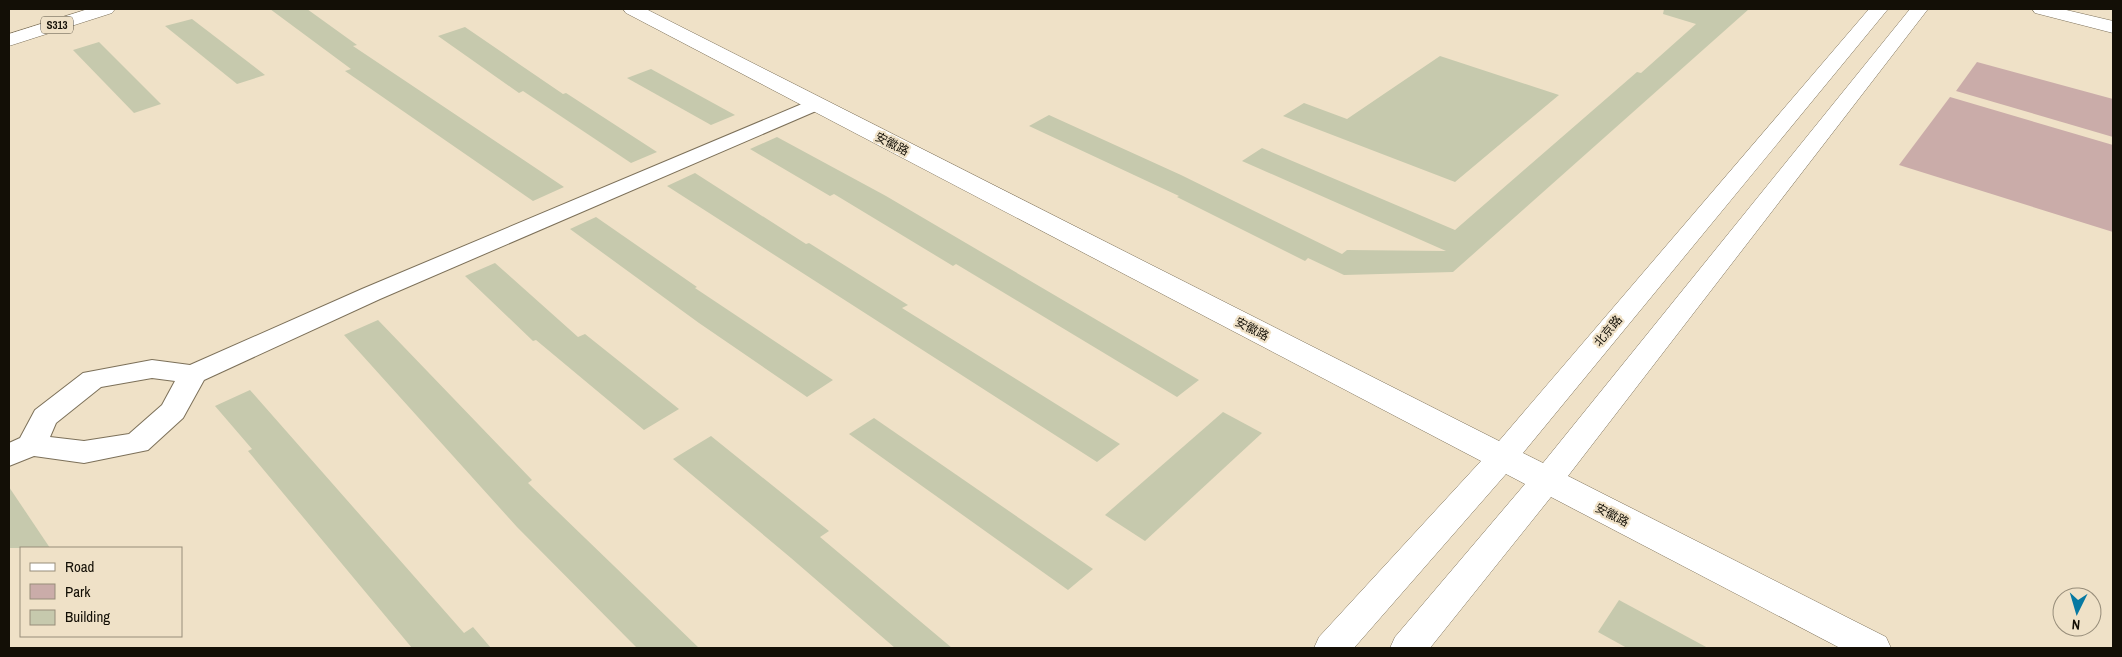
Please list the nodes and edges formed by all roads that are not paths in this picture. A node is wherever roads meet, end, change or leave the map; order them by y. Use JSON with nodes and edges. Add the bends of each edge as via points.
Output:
{"nodes":[{"id":1,"x":72,"y":9,"type":"edge"},
{"id":2,"x":106,"y":9,"type":"edge"},
{"id":3,"x":632,"y":9,"type":"edge"},
{"id":4,"x":1879,"y":9,"type":"edge"},
{"id":5,"x":1919,"y":9,"type":"edge"},
{"id":6,"x":2041,"y":9,"type":"edge"},
{"id":7,"x":2070,"y":9,"type":"edge"},
{"id":8,"x":2113,"y":20,"type":"edge"},
{"id":9,"x":2113,"y":27,"type":"edge"},
{"id":10,"x":9,"y":29,"type":"edge"},
{"id":11,"x":9,"y":40,"type":"edge"},
{"id":12,"x":816,"y":104,"type":"junction"},
{"id":13,"x":193,"y":374,"type":"junction"},
{"id":14,"x":20,"y":450,"type":"edge"},
{"id":15,"x":1502,"y":458,"type":"junction"},
{"id":16,"x":1546,"y":481,"type":"junction"},
{"id":17,"x":1332,"y":648,"type":"edge"},
{"id":18,"x":1408,"y":648,"type":"edge"},
{"id":19,"x":1874,"y":648,"type":"edge"}],
"edges":[{"from":1,"to":10,"type":"street","number":"S313"},
{"from":2,"to":11,"type":"street","number":"S313"},
{"from":3,"to":12,"type":"street","name":"安徽路"},
{"from":4,"to":15,"type":"street","name":"北京路"},
{"from":5,"to":16,"type":"street"},
{"from":6,"to":9,"type":"street"},
{"from":7,"to":8,"type":"street"},
{"from":12,"to":13,"type":"street","via":[[371,294]]},
{"from":12,"to":15,"type":"street","name":"安徽路"},
{"from":13,"to":14,"type":"street","via":[[152,369],[93,380],[45,417]]},
{"from":13,"to":14,"type":"street","via":[[173,411],[138,443],[84,452]]},
{"from":15,"to":16,"type":"street","name":"安徽路"},
{"from":15,"to":17,"type":"street","name":"北京路"},
{"from":16,"to":18,"type":"street"},
{"from":16,"to":19,"type":"street","name":"安徽路"}]}
